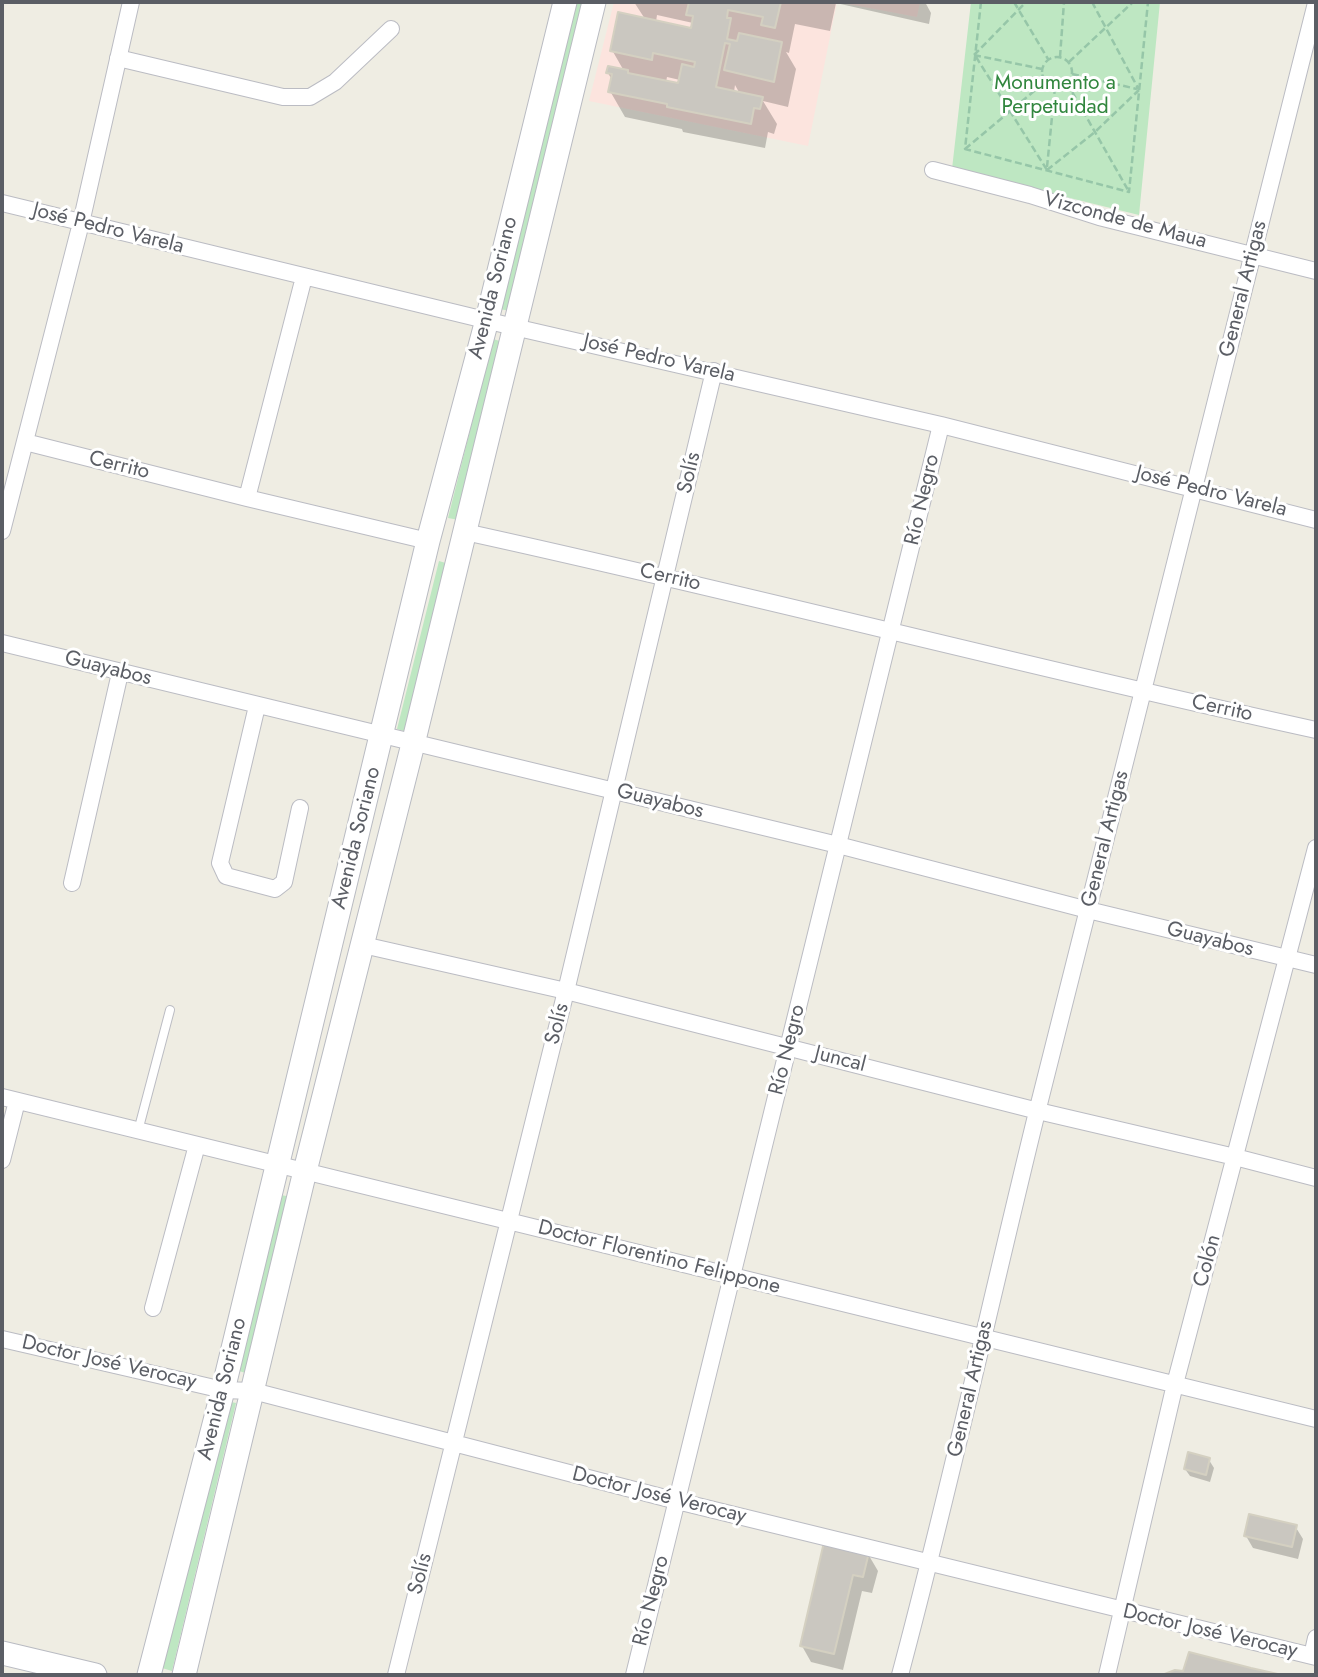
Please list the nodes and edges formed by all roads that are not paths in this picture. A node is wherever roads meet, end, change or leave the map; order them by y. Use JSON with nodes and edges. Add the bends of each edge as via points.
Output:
{"nodes":[{"id":1,"x":131,"y":2,"type":"edge"},
{"id":2,"x":565,"y":2,"type":"edge"},
{"id":3,"x":594,"y":2,"type":"edge"},
{"id":4,"x":1316,"y":3,"type":"edge"},
{"id":5,"x":391,"y":29,"type":"dead end"},
{"id":6,"x":118,"y":58,"type":"junction"},
{"id":7,"x":933,"y":170,"type":"dead end"},
{"id":8,"x":2,"y":203,"type":"edge"},
{"id":9,"x":81,"y":223,"type":"junction"},
{"id":10,"x":1253,"y":255,"type":"junction"},
{"id":11,"x":1316,"y":271,"type":"edge"},
{"id":12,"x":304,"y":276,"type":"junction"},
{"id":13,"x":487,"y":320,"type":"junction"},
{"id":14,"x":514,"y":327,"type":"junction"},
{"id":15,"x":715,"y":371,"type":"junction"},
{"id":16,"x":941,"y":425,"type":"junction"},
{"id":17,"x":25,"y":442,"type":"junction"},
{"id":18,"x":1192,"y":487,"type":"junction"},
{"id":19,"x":247,"y":498,"type":"junction"},
{"id":20,"x":1316,"y":520,"type":"edge"},
{"id":21,"x":2,"y":531,"type":"edge"},
{"id":22,"x":465,"y":532,"type":"junction"},
{"id":23,"x":428,"y":541,"type":"junction"},
{"id":24,"x":666,"y":576,"type":"junction"},
{"id":25,"x":892,"y":632,"type":"junction"},
{"id":26,"x":2,"y":643,"type":"edge"},
{"id":27,"x":121,"y":673,"type":"junction"},
{"id":28,"x":1143,"y":692,"type":"junction"},
{"id":29,"x":257,"y":706,"type":"junction"},
{"id":30,"x":1316,"y":730,"type":"edge"},
{"id":31,"x":382,"y":737,"type":"junction"},
{"id":32,"x":413,"y":744,"type":"junction"},
{"id":33,"x":613,"y":791,"type":"junction"},
{"id":34,"x":300,"y":808,"type":"dead end"},
{"id":35,"x":838,"y":845,"type":"junction"},
{"id":36,"x":1316,"y":848,"type":"edge"},
{"id":37,"x":72,"y":883,"type":"dead end"},
{"id":38,"x":1088,"y":911,"type":"junction"},
{"id":39,"x":363,"y":945,"type":"junction"},
{"id":40,"x":1286,"y":958,"type":"junction"},
{"id":41,"x":1316,"y":965,"type":"edge"},
{"id":42,"x":566,"y":991,"type":"junction"},
{"id":43,"x":170,"y":1010,"type":"dead end"},
{"id":44,"x":789,"y":1047,"type":"junction"},
{"id":45,"x":9,"y":1099,"type":"edge"},
{"id":46,"x":1038,"y":1111,"type":"junction"},
{"id":47,"x":138,"y":1130,"type":"junction"},
{"id":48,"x":197,"y":1145,"type":"junction"},
{"id":49,"x":1235,"y":1157,"type":"junction"},
{"id":50,"x":2,"y":1160,"type":"edge"},
{"id":51,"x":277,"y":1164,"type":"junction"},
{"id":52,"x":305,"y":1171,"type":"junction"},
{"id":53,"x":1316,"y":1178,"type":"edge"},
{"id":54,"x":508,"y":1221,"type":"junction"},
{"id":55,"x":732,"y":1276,"type":"junction"},
{"id":56,"x":153,"y":1308,"type":"dead end"},
{"id":57,"x":983,"y":1338,"type":"junction"},
{"id":58,"x":2,"y":1339,"type":"edge"},
{"id":59,"x":1175,"y":1384,"type":"junction"},
{"id":60,"x":223,"y":1390,"type":"junction"},
{"id":61,"x":253,"y":1391,"type":"junction"},
{"id":62,"x":1316,"y":1419,"type":"edge"},
{"id":63,"x":455,"y":1443,"type":"junction"},
{"id":64,"x":677,"y":1501,"type":"junction"},
{"id":65,"x":930,"y":1564,"type":"junction"},
{"id":66,"x":1123,"y":1611,"type":"junction"},
{"id":67,"x":1316,"y":1638,"type":"edge"},
{"id":68,"x":2,"y":1653,"type":"edge"},
{"id":69,"x":1314,"y":1656,"type":"edge"},
{"id":70,"x":95,"y":1675,"type":"edge"},
{"id":71,"x":149,"y":1675,"type":"edge"},
{"id":72,"x":184,"y":1675,"type":"edge"},
{"id":73,"x":396,"y":1675,"type":"edge"},
{"id":74,"x":634,"y":1675,"type":"edge"},
{"id":75,"x":900,"y":1675,"type":"edge"},
{"id":76,"x":1107,"y":1675,"type":"edge"}],
"edges":[{"from":1,"to":6,"type":"street"},
{"from":2,"to":13,"type":"street","name":"Avenida Soriano"},
{"from":3,"to":14,"type":"street","name":"Avenida Soriano"},
{"from":4,"to":10,"type":"street","name":"General Artigas"},
{"from":5,"to":6,"type":"street","via":[[335,82],[310,97],[283,97]]},
{"from":6,"to":9,"type":"street"},
{"from":7,"to":10,"type":"street","name":"Vizconde de Maua"},
{"from":8,"to":9,"type":"street","name":"José Pedro Varela"},
{"from":9,"to":12,"type":"street","name":"José Pedro Varela"},
{"from":9,"to":17,"type":"street"},
{"from":10,"to":11,"type":"street","name":"Vizconde de Maua"},
{"from":10,"to":18,"type":"street","name":"General Artigas"},
{"from":12,"to":13,"type":"street","name":"José Pedro Varela"},
{"from":12,"to":19,"type":"street"},
{"from":13,"to":14,"type":"street","name":"José Pedro Varela"},
{"from":13,"to":23,"type":"street","name":"Avenida Soriano"},
{"from":14,"to":15,"type":"street","name":"José Pedro Varela"},
{"from":14,"to":22,"type":"street","name":"Avenida Soriano"},
{"from":15,"to":16,"type":"street","name":"José Pedro Varela"},
{"from":15,"to":24,"type":"street","name":"Solís"},
{"from":16,"to":18,"type":"street","name":"José Pedro Varela"},
{"from":16,"to":25,"type":"street","name":"Río Negro"},
{"from":17,"to":19,"type":"street","name":"Cerrito"},
{"from":17,"to":21,"type":"street"},
{"from":18,"to":20,"type":"street","name":"José Pedro Varela"},
{"from":18,"to":28,"type":"street","name":"General Artigas"},
{"from":19,"to":23,"type":"street","name":"Cerrito"},
{"from":22,"to":23,"type":"street","name":"Cerrito"},
{"from":22,"to":24,"type":"street","name":"Cerrito"},
{"from":22,"to":32,"type":"street","name":"Avenida Soriano"},
{"from":23,"to":31,"type":"street","name":"Avenida Soriano"},
{"from":24,"to":25,"type":"street","name":"Cerrito"},
{"from":24,"to":33,"type":"street","name":"Solís"},
{"from":25,"to":28,"type":"street","name":"Cerrito"},
{"from":25,"to":35,"type":"street","name":"Río Negro"},
{"from":26,"to":27,"type":"street","name":"Guayabos"},
{"from":27,"to":29,"type":"street","name":"Guayabos"},
{"from":27,"to":37,"type":"street"},
{"from":28,"to":30,"type":"street","name":"Cerrito"},
{"from":28,"to":38,"type":"street","name":"General Artigas"},
{"from":29,"to":31,"type":"street","name":"Guayabos"},
{"from":29,"to":34,"type":"street","via":[[220,863],[226,876],[275,889],[284,883]]},
{"from":31,"to":32,"type":"street","name":"Guayabos"},
{"from":31,"to":51,"type":"street","name":"Avenida Soriano"},
{"from":32,"to":33,"type":"street","name":"Guayabos"},
{"from":32,"to":39,"type":"street","name":"Avenida Soriano"},
{"from":33,"to":35,"type":"street","name":"Guayabos"},
{"from":33,"to":42,"type":"street","name":"Solís"},
{"from":35,"to":38,"type":"street","name":"Guayabos"},
{"from":35,"to":44,"type":"street","name":"Río Negro"},
{"from":36,"to":40,"type":"street","name":"Colón"},
{"from":38,"to":40,"type":"street","name":"Guayabos"},
{"from":38,"to":46,"type":"street","name":"General Artigas"},
{"from":39,"to":42,"type":"street","name":"Juncal"},
{"from":39,"to":52,"type":"street","name":"Avenida Soriano"},
{"from":40,"to":41,"type":"street","name":"Guayabos"},
{"from":40,"to":49,"type":"street","name":"Colón"},
{"from":42,"to":44,"type":"street","name":"Juncal"},
{"from":42,"to":54,"type":"street","name":"Solís"},
{"from":43,"to":47,"type":"lane"},
{"from":44,"to":46,"type":"street","name":"Juncal"},
{"from":44,"to":55,"type":"street","name":"Río Negro"},
{"from":45,"to":47,"type":"street","name":"Doctor Florentino Felippone"},
{"from":45,"to":50,"type":"street"},
{"from":46,"to":49,"type":"street","name":"Juncal"},
{"from":46,"to":57,"type":"street","name":"General Artigas"},
{"from":47,"to":48,"type":"street","name":"Doctor Florentino Felippone"},
{"from":48,"to":51,"type":"street","name":"Doctor Florentino Felippone"},
{"from":48,"to":56,"type":"street"},
{"from":49,"to":53,"type":"street","name":"Juncal"},
{"from":49,"to":59,"type":"street","name":"Colón"},
{"from":51,"to":52,"type":"street","name":"Doctor Florentino Felippone"},
{"from":51,"to":60,"type":"street","name":"Avenida Soriano"},
{"from":52,"to":54,"type":"street","name":"Doctor Florentino Felippone"},
{"from":52,"to":61,"type":"street","name":"Avenida Soriano"},
{"from":54,"to":55,"type":"street","name":"Doctor Florentino Felippone"},
{"from":54,"to":63,"type":"street","name":"Solís"},
{"from":55,"to":57,"type":"street","name":"Doctor Florentino Felippone"},
{"from":55,"to":64,"type":"street","name":"Río Negro"},
{"from":57,"to":59,"type":"street","name":"Doctor Florentino Felippone"},
{"from":57,"to":65,"type":"street","name":"General Artigas"},
{"from":58,"to":60,"type":"street","name":"Doctor José Verocay"},
{"from":59,"to":62,"type":"street","name":"Doctor Florentino Felippone"},
{"from":59,"to":66,"type":"street","name":"Colón"},
{"from":60,"to":61,"type":"street","name":"Doctor José Verocay"},
{"from":60,"to":71,"type":"street","name":"Avenida Soriano"},
{"from":61,"to":63,"type":"street","name":"Doctor José Verocay"},
{"from":61,"to":72,"type":"street","name":"Avenida Soriano"},
{"from":63,"to":64,"type":"street","name":"Doctor José Verocay"},
{"from":63,"to":73,"type":"street","name":"Solís"},
{"from":64,"to":65,"type":"street","name":"Doctor José Verocay"},
{"from":64,"to":74,"type":"street","name":"Río Negro"},
{"from":65,"to":66,"type":"street","name":"Doctor José Verocay"},
{"from":65,"to":75,"type":"street","name":"General Artigas"},
{"from":66,"to":69,"type":"street","name":"Doctor José Verocay"},
{"from":66,"to":76,"type":"street","name":"Colón"},
{"from":67,"to":69,"type":"street"},
{"from":68,"to":70,"type":"street"}]}
